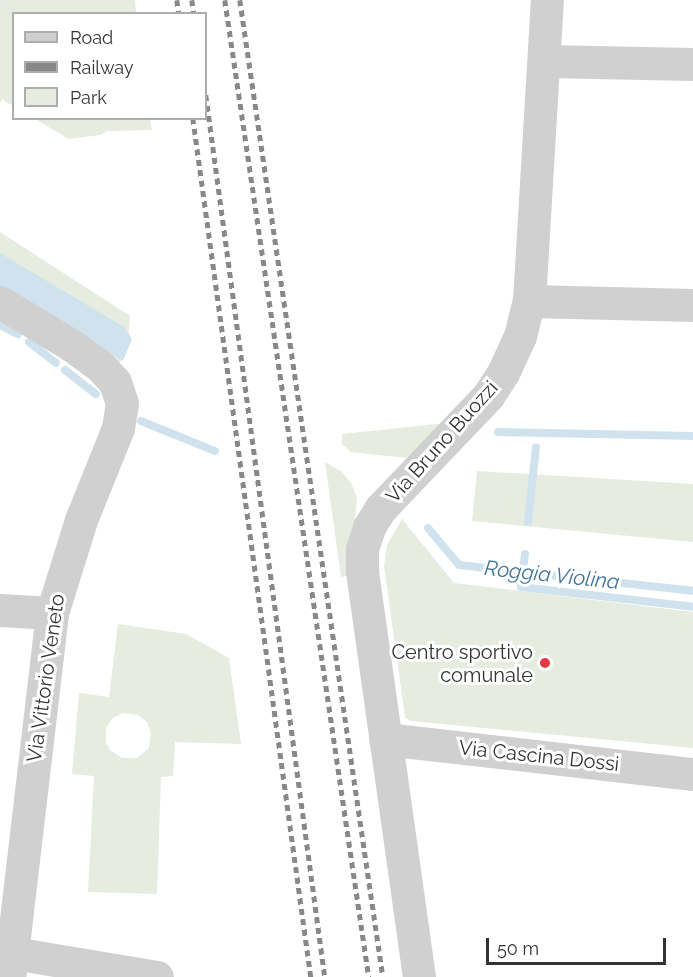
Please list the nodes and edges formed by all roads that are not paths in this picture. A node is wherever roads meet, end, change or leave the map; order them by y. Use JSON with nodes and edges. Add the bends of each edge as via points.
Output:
{"nodes":[{"id":1,"x":547,"y":0,"type":"edge"},
{"id":2,"x":544,"y":62,"type":"junction"},
{"id":3,"x":693,"y":64,"type":"edge"},
{"id":4,"x":529,"y":301,"type":"junction"},
{"id":5,"x":0,"y":302,"type":"edge"},
{"id":6,"x":693,"y":305,"type":"edge"},
{"id":7,"x":0,"y":610,"type":"edge"},
{"id":8,"x":52,"y":613,"type":"junction"},
{"id":9,"x":385,"y":739,"type":"junction"},
{"id":10,"x":693,"y":774,"type":"edge"},
{"id":11,"x":11,"y":965,"type":"edge"},
{"id":12,"x":157,"y":977,"type":"edge"},
{"id":13,"x":419,"y":977,"type":"edge"}],
"edges":[{"from":1,"to":2,"type":"street","name":"Via Bruno Buozzi"},
{"from":2,"to":3,"type":"street"},
{"from":2,"to":4,"type":"street","name":"Via Bruno Buozzi"},
{"from":4,"to":6,"type":"street"},
{"from":4,"to":9,"type":"street","name":"Via Bruno Buozzi","via":[[518,342],[492,390],[470,418],[381,508],[366,534],[362,572]]},
{"from":5,"to":8,"type":"street","name":"Via Vittorio Veneto","via":[[109,374],[122,403],[118,428],[81,520]]},
{"from":7,"to":8,"type":"street"},
{"from":8,"to":11,"type":"street","name":"Via Vittorio Veneto"},
{"from":9,"to":10,"type":"street","name":"Via Cascina Dossi"},
{"from":9,"to":13,"type":"street","name":"Via Bruno Buozzi"},
{"from":11,"to":12,"type":"street"}]}
